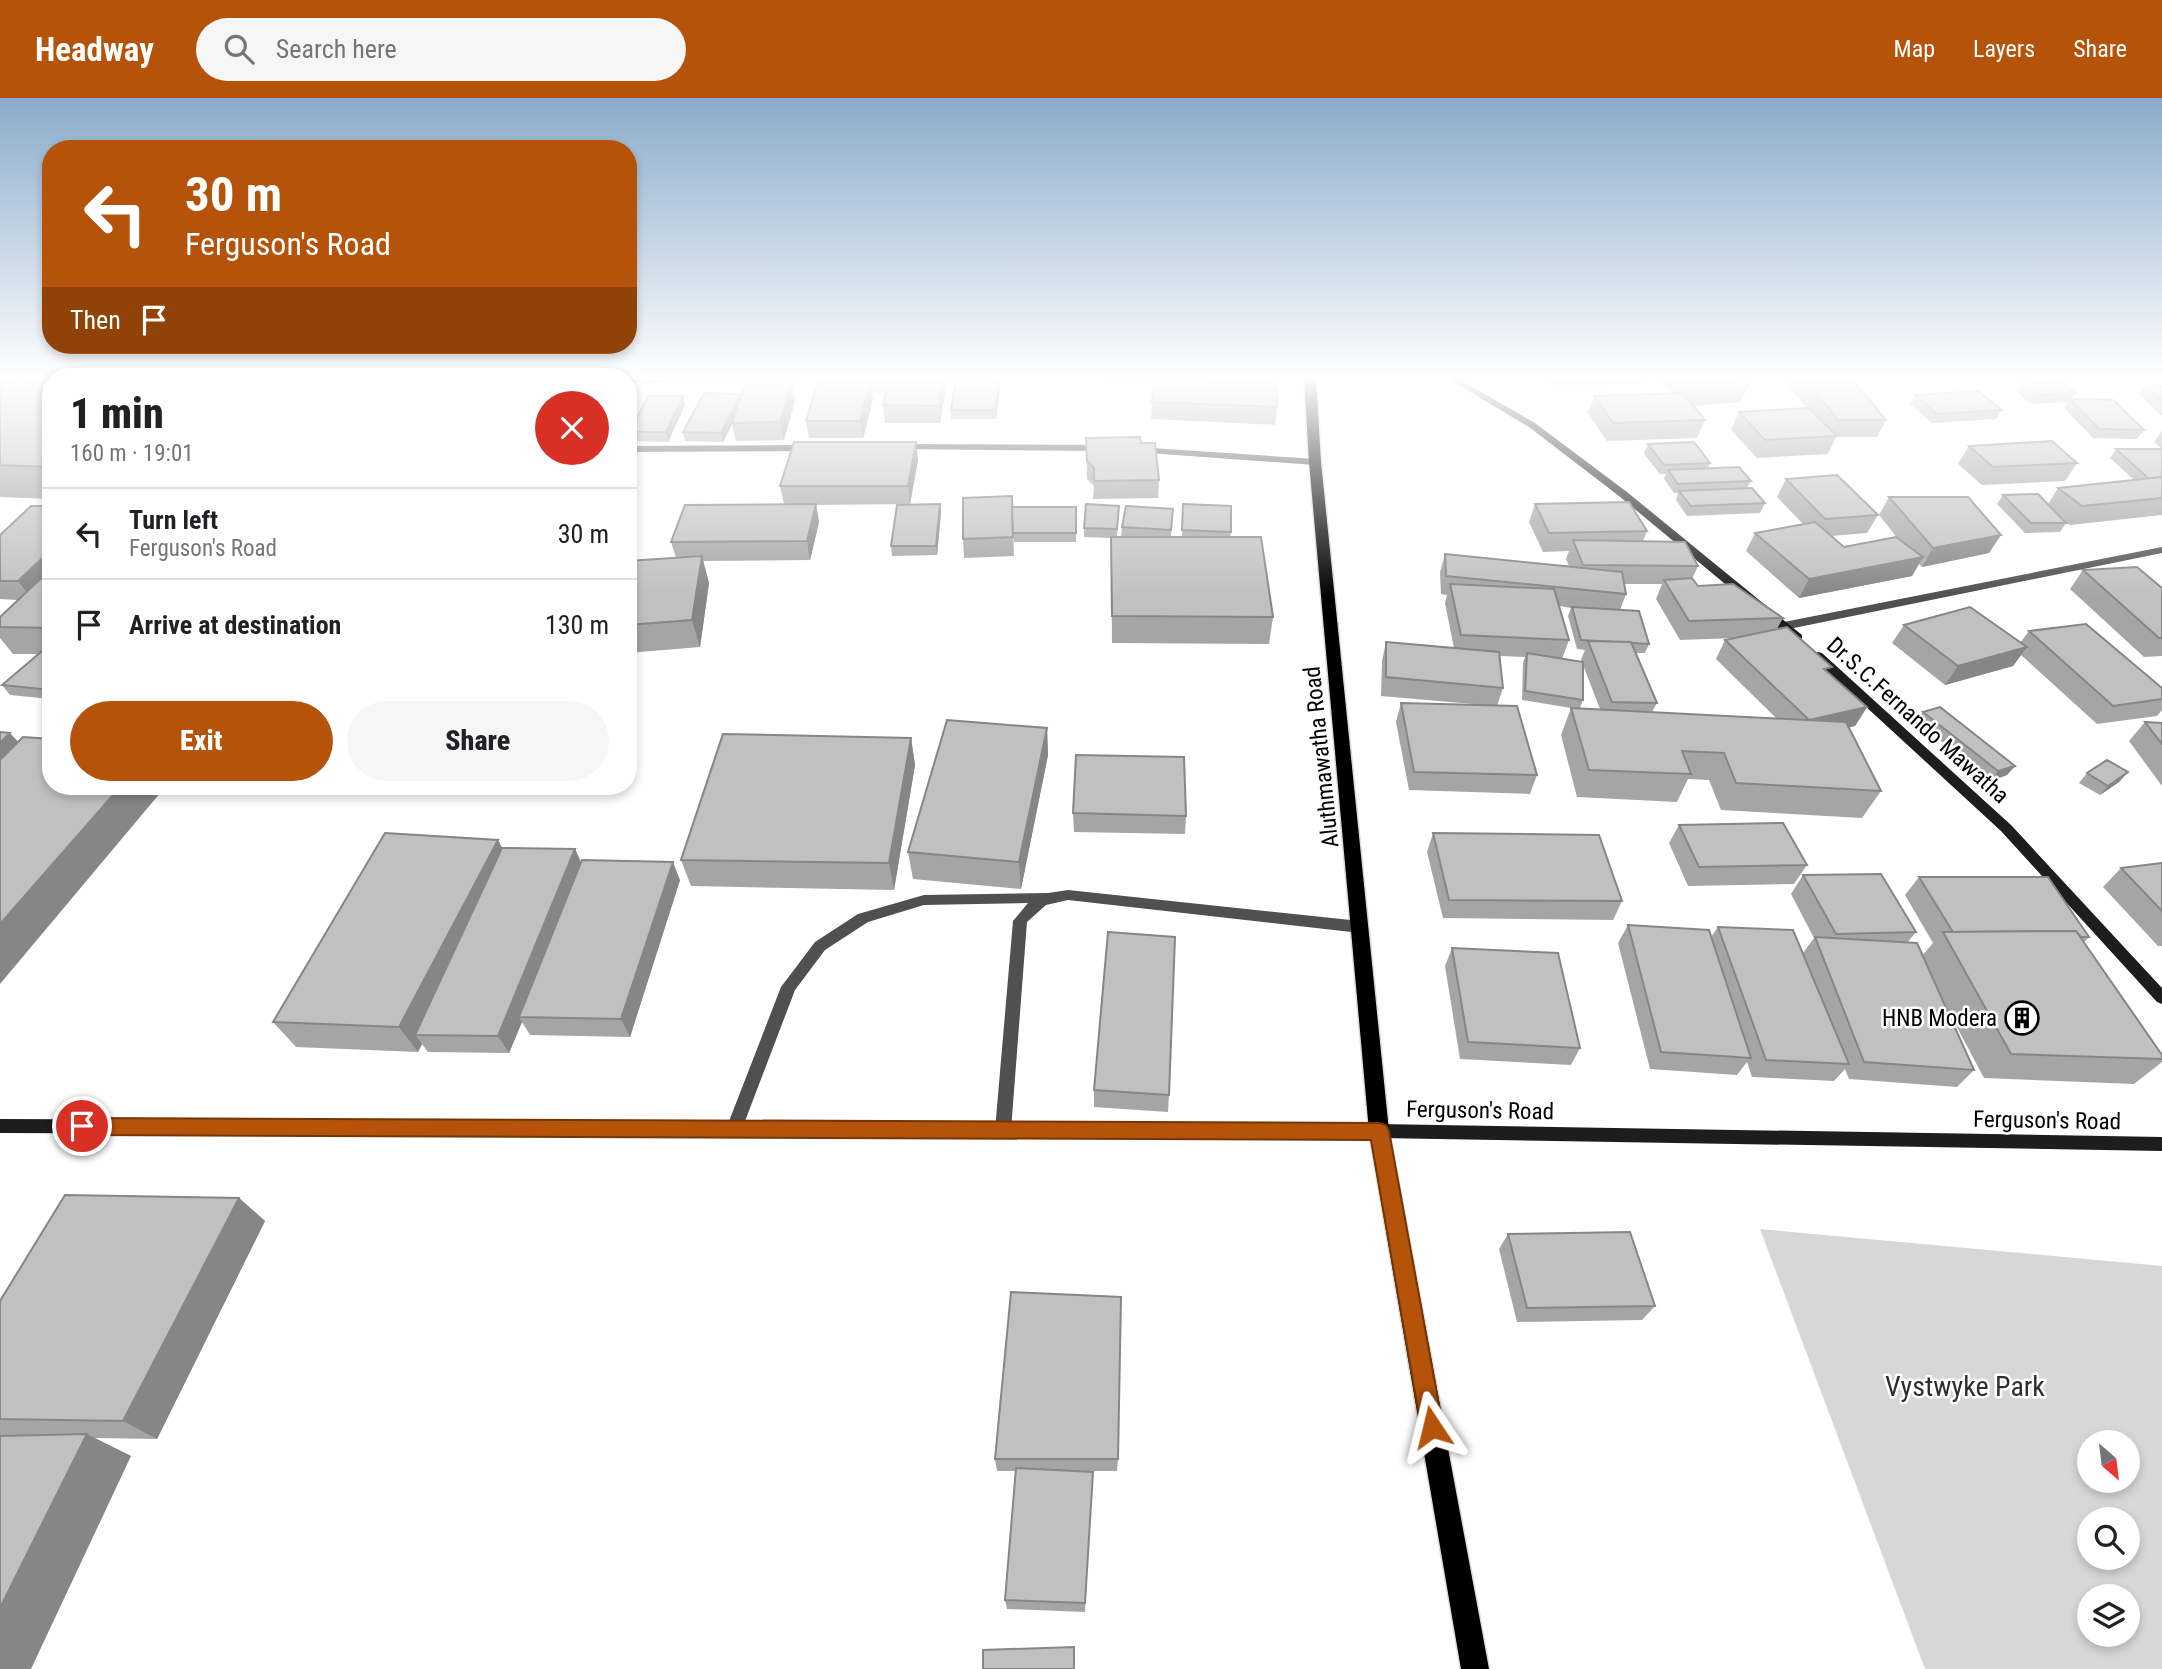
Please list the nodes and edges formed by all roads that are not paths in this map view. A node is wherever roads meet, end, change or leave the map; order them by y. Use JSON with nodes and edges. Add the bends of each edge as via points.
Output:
{"nodes":[{"id":1,"x":1156,"y":451,"type":"edge"},
{"id":2,"x":1314,"y":451,"type":"edge"},
{"id":3,"x":1567,"y":451,"type":"edge"},
{"id":4,"x":1315,"y":462,"type":"junction"},
{"id":5,"x":2162,"y":550,"type":"edge"},
{"id":6,"x":1784,"y":626,"type":"junction"},
{"id":7,"x":1048,"y":897,"type":"junction"},
{"id":8,"x":1360,"y":926,"type":"junction"},
{"id":9,"x":2162,"y":998,"type":"edge"},
{"id":10,"x":0,"y":1126,"type":"edge"},
{"id":11,"x":733,"y":1129,"type":"junction"},
{"id":12,"x":1003,"y":1130,"type":"junction"},
{"id":13,"x":1379,"y":1131,"type":"junction"},
{"id":14,"x":2162,"y":1144,"type":"edge"},
{"id":15,"x":1475,"y":1669,"type":"edge"}],
"edges":[{"from":1,"to":4,"type":"street"},
{"from":2,"to":4,"type":"main road","name":"Aluthmawatha Road"},
{"from":3,"to":6,"type":"street","name":"Dr.S.C.Fernando Mawatha"},
{"from":4,"to":8,"type":"main road","name":"Aluthmawatha Road"},
{"from":5,"to":6,"type":"street"},
{"from":6,"to":9,"type":"street","name":"Dr.S.C.Fernando Mawatha","via":[[2006,828]]},
{"from":7,"to":8,"type":"street","via":[[1068,895]]},
{"from":7,"to":11,"type":"street","via":[[924,900],[863,918],[820,946],[789,987]]},
{"from":7,"to":12,"type":"street","via":[[1031,906],[1020,921]]},
{"from":8,"to":13,"type":"main road","name":"Aluthmawatha Road"},
{"from":10,"to":11,"type":"street","name":"Ferguson's Road"},
{"from":11,"to":12,"type":"street","name":"Ferguson's Road"},
{"from":12,"to":13,"type":"street","name":"Ferguson's Road"},
{"from":13,"to":14,"type":"street","name":"Ferguson's Road"},
{"from":13,"to":15,"type":"main road","name":"Aluthmawatha Road"}]}
